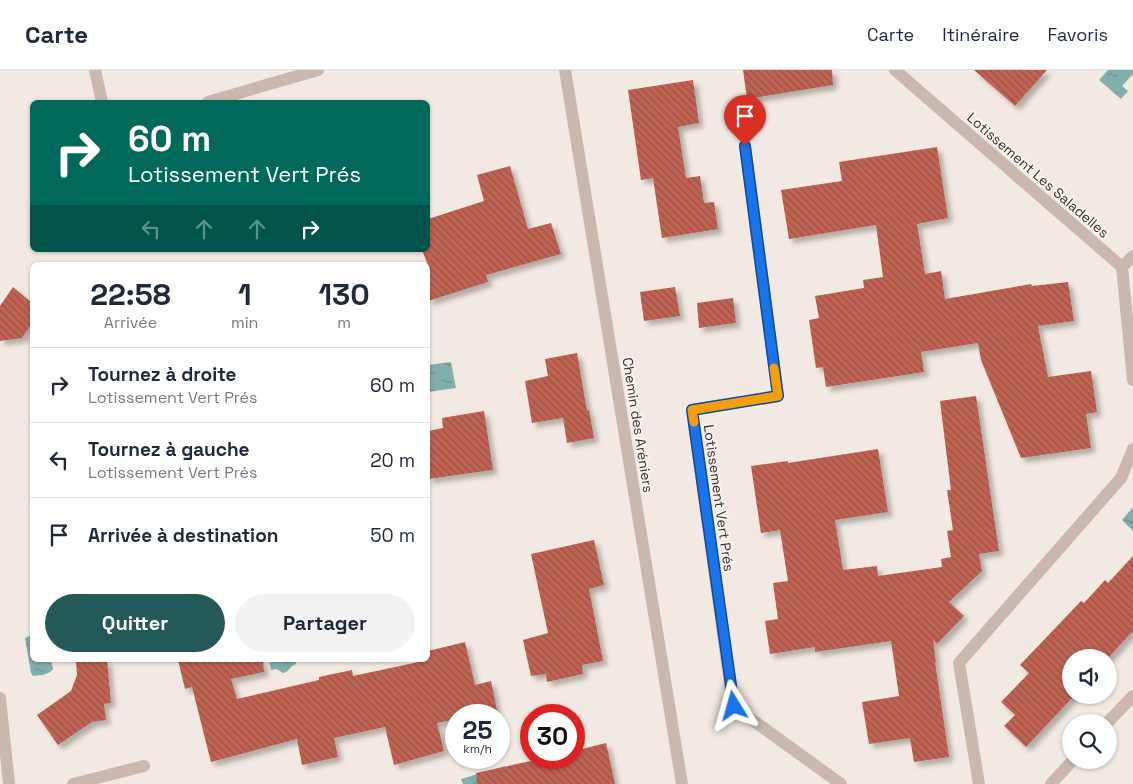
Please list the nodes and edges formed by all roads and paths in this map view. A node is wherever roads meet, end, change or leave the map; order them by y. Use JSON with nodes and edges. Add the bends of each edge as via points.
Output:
{"nodes":[{"id":1,"x":95,"y":70,"type":"edge"},
{"id":2,"x":318,"y":70,"type":"edge"},
{"id":3,"x":566,"y":70,"type":"edge"},
{"id":4,"x":895,"y":70,"type":"edge"},
{"id":5,"x":102,"y":100,"type":"edge"},
{"id":6,"x":215,"y":100,"type":"edge"},
{"id":7,"x":745,"y":146,"type":"dead end"},
{"id":8,"x":1133,"y":256,"type":"edge"},
{"id":9,"x":1122,"y":267,"type":"junction"},
{"id":10,"x":1133,"y":380,"type":"edge"},
{"id":11,"x":1133,"y":450,"type":"edge"},
{"id":12,"x":1133,"y":696,"type":"edge"},
{"id":13,"x":0,"y":698,"type":"edge"},
{"id":14,"x":1116,"y":714,"type":"edge"},
{"id":15,"x":144,"y":766,"type":"dead end"},
{"id":16,"x":1065,"y":769,"type":"edge"},
{"id":17,"x":10,"y":784,"type":"edge"},
{"id":18,"x":73,"y":784,"type":"edge"},
{"id":19,"x":682,"y":784,"type":"edge"},
{"id":20,"x":841,"y":784,"type":"edge"},
{"id":21,"x":979,"y":784,"type":"edge"},
{"id":22,"x":1051,"y":784,"type":"edge"}],
"edges":[{"from":1,"to":5,"type":"street"},
{"from":2,"to":6,"type":"street"},
{"from":3,"to":19,"type":"street","name":"Chemin des Aréniers"},
{"from":4,"to":9,"type":"street","name":"Lotissement Les Saladelles"},
{"from":7,"to":20,"type":"street","name":"Lotissement Vert Prés","via":[[778,396],[692,410],[734,706]]},
{"from":8,"to":9,"type":"street"},
{"from":9,"to":10,"type":"street"},
{"from":11,"to":21,"type":"street","via":[[1121,478],[959,662]]},
{"from":12,"to":14,"type":"street"},
{"from":13,"to":17,"type":"street"},
{"from":15,"to":18,"type":"street"},
{"from":16,"to":22,"type":"street"}]}
